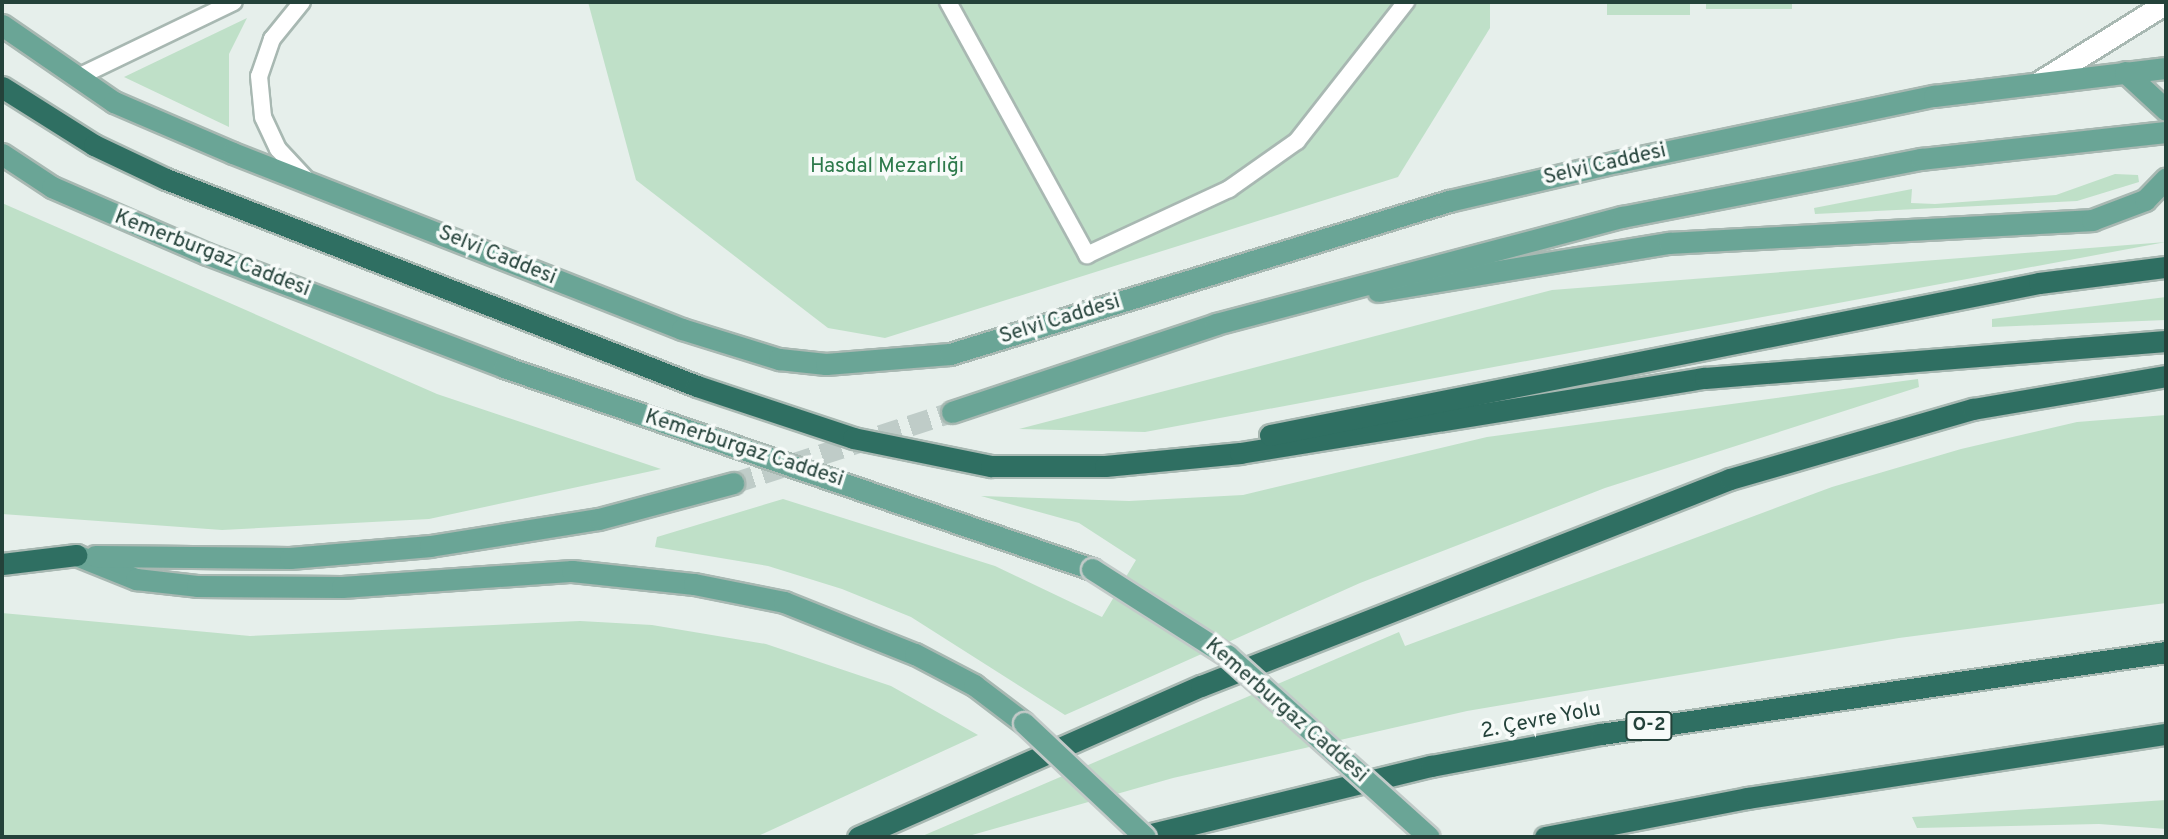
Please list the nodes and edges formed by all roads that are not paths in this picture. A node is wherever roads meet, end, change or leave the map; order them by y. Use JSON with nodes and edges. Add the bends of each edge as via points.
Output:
{"nodes":[{"id":1,"x":234,"y":2,"type":"edge"},
{"id":2,"x":302,"y":2,"type":"edge"},
{"id":3,"x":948,"y":2,"type":"edge"},
{"id":4,"x":1406,"y":2,"type":"edge"},
{"id":5,"x":2166,"y":3,"type":"edge"},
{"id":6,"x":2,"y":25,"type":"edge"},
{"id":7,"x":2166,"y":68,"type":"edge"},
{"id":8,"x":2125,"y":72,"type":"junction"},
{"id":9,"x":76,"y":78,"type":"junction"},
{"id":10,"x":2039,"y":82,"type":"junction"},
{"id":11,"x":2,"y":87,"type":"edge"},
{"id":12,"x":2166,"y":110,"type":"edge"},
{"id":13,"x":2166,"y":132,"type":"edge"},
{"id":14,"x":2,"y":154,"type":"edge"},
{"id":15,"x":2166,"y":178,"type":"edge"},
{"id":16,"x":306,"y":179,"type":"junction"},
{"id":17,"x":2166,"y":267,"type":"edge"},
{"id":18,"x":1313,"y":297,"type":"junction"},
{"id":19,"x":2166,"y":341,"type":"edge"},
{"id":20,"x":2166,"y":376,"type":"edge"},
{"id":21,"x":952,"y":412,"type":"tunnel mouth"},
{"id":22,"x":1155,"y":460,"type":"junction"},
{"id":23,"x":733,"y":483,"type":"tunnel mouth"},
{"id":24,"x":2,"y":548,"type":"edge"},
{"id":25,"x":76,"y":555,"type":"junction"},
{"id":26,"x":2,"y":564,"type":"edge"},
{"id":27,"x":2166,"y":652,"type":"edge"},
{"id":28,"x":2166,"y":734,"type":"edge"},
{"id":29,"x":858,"y":837,"type":"edge"},
{"id":30,"x":1139,"y":837,"type":"edge"},
{"id":31,"x":1145,"y":837,"type":"edge"},
{"id":32,"x":1429,"y":837,"type":"edge"},
{"id":33,"x":1545,"y":837,"type":"edge"}],
"edges":[{"from":1,"to":9,"type":"lane"},
{"from":2,"to":16,"type":"lane","via":[[272,39],[260,76],[263,117],[278,149]]},
{"from":3,"to":4,"type":"lane","via":[[1087,255],[1229,189],[1297,141]]},
{"from":5,"to":10,"type":"street"},
{"from":6,"to":9,"type":"main road","name":"Selvi Caddesi"},
{"from":7,"to":8,"type":"main road","name":"Selvi Caddesi"},
{"from":8,"to":10,"type":"main road","name":"Selvi Caddesi"},
{"from":8,"to":12,"type":"main road"},
{"from":9,"to":16,"type":"main road","name":"Selvi Caddesi","via":[[145,116]]},
{"from":10,"to":16,"type":"main road","name":"Selvi Caddesi","via":[[1934,96],[1462,198],[950,354],[866,365],[743,350]]},
{"from":11,"to":22,"type":"highway","via":[[72,132],[166,179],[795,421],[896,450],[991,466]]},
{"from":13,"to":18,"type":"main road","via":[[2022,145],[1801,180],[1549,235]]},
{"from":14,"to":32,"type":"main road","name":"Kemerburgaz Caddesi","bridge":true,"via":[[52,187],[206,254],[517,371],[1092,569],[1228,656]]},
{"from":15,"to":18,"type":"main road","via":[[2145,200],[2092,220],[1669,243]]},
{"from":17,"to":22,"type":"highway","via":[[2039,283]]},
{"from":18,"to":21,"type":"main road"},
{"from":19,"to":22,"type":"highway","via":[[1705,378],[1240,453]]},
{"from":20,"to":29,"type":"highway","via":[[1973,409],[1730,479],[1201,686]]},
{"from":23,"to":25,"type":"main road","via":[[599,519],[430,546],[289,558]]},
{"from":24,"to":25,"type":"highway"},
{"from":25,"to":26,"type":"highway"},
{"from":25,"to":31,"type":"main road","bridge":true,"via":[[136,579],[197,586],[342,587],[572,571],[694,584],[784,602],[904,649],[974,685],[1024,723]]},
{"from":27,"to":30,"type":"highway","name":"2. Çevre Yolu","number":"O-2","via":[[1601,734],[1431,766]]},
{"from":28,"to":33,"type":"highway","via":[[1747,798]]}]}
